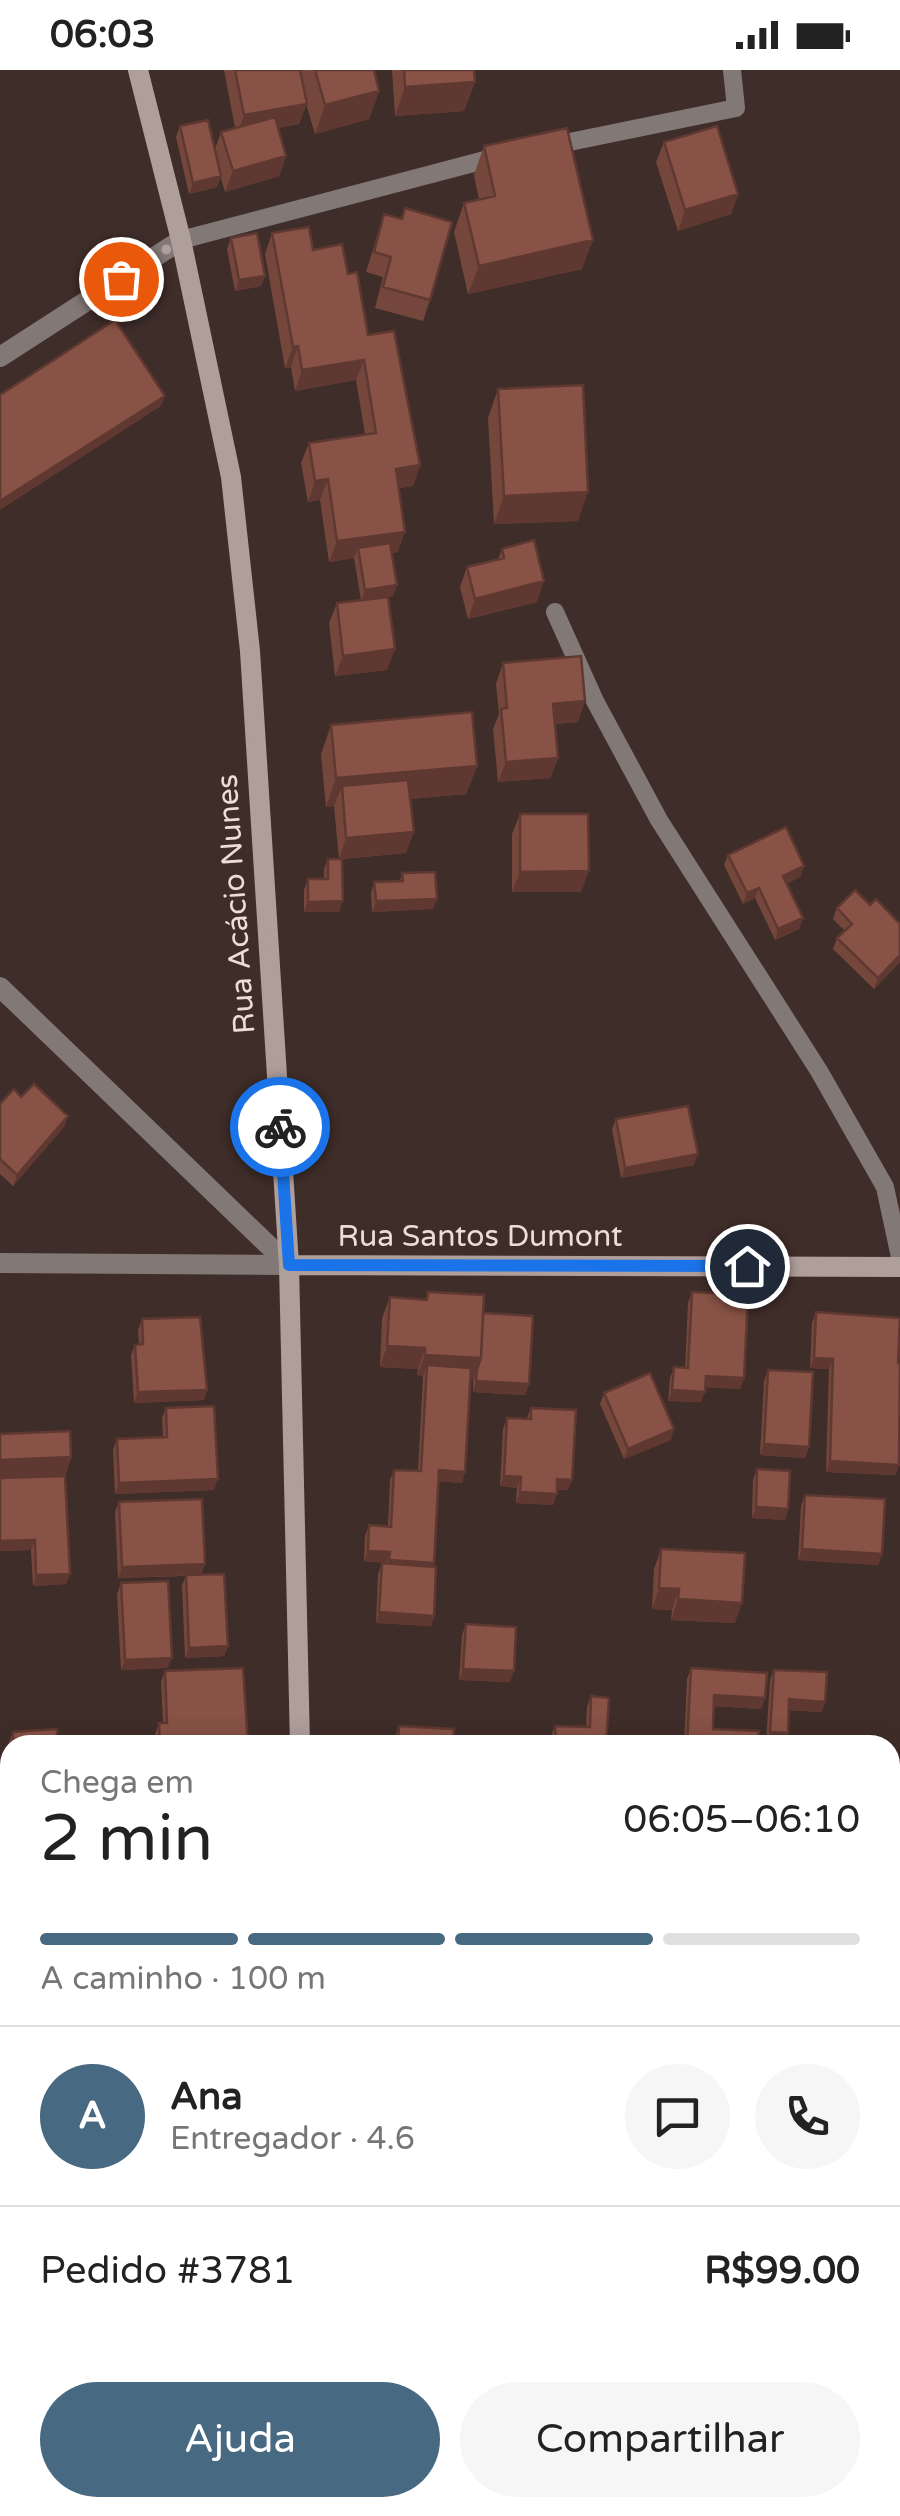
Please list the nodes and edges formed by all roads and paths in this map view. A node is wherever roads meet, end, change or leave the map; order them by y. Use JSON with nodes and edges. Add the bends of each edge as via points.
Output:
{"nodes":[{"id":1,"x":138,"y":70,"type":"edge"},
{"id":2,"x":732,"y":70,"type":"edge"},
{"id":3,"x":181,"y":240,"type":"junction"},
{"id":4,"x":0,"y":357,"type":"edge"},
{"id":5,"x":555,"y":612,"type":"dead end"},
{"id":6,"x":0,"y":987,"type":"edge"},
{"id":7,"x":900,"y":1257,"type":"edge"},
{"id":8,"x":0,"y":1263,"type":"edge"},
{"id":9,"x":289,"y":1265,"type":"junction"},
{"id":10,"x":900,"y":1266,"type":"edge"},
{"id":11,"x":300,"y":1735,"type":"edge"}],
"edges":[{"from":1,"to":3,"type":"street","name":"Rua Acácio Nunes"},
{"from":2,"to":3,"type":"lane","via":[[736,108],[521,152]]},
{"from":3,"to":4,"type":"street"},
{"from":3,"to":9,"type":"street","name":"Rua Acácio Nunes","via":[[231,477],[248,632]]},
{"from":5,"to":7,"type":"lane","via":[[659,820],[885,1187]]},
{"from":6,"to":9,"type":"street"},
{"from":8,"to":9,"type":"street","name":"Rua Santos Dumont"},
{"from":9,"to":10,"type":"street","name":"Rua Santos Dumont"},
{"from":9,"to":11,"type":"street","name":"Rua Acácio Nunes"}]}
